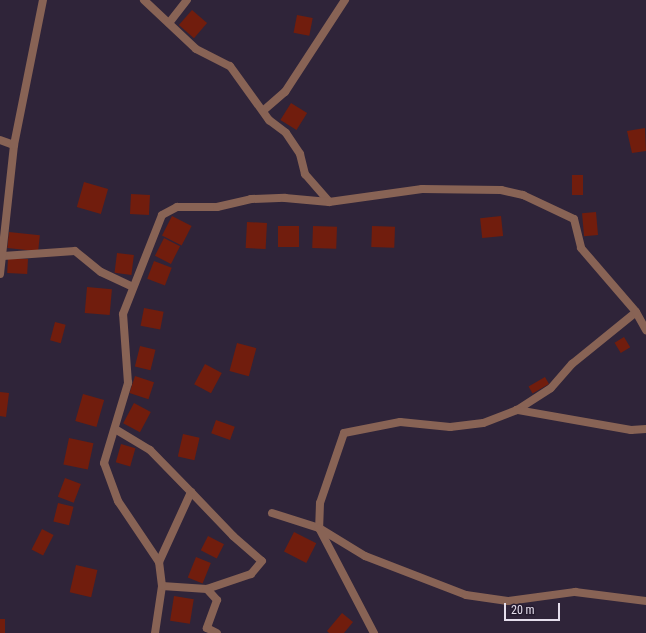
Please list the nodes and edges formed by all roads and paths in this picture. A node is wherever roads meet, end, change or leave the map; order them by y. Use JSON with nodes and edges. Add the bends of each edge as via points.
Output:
{"nodes":[{"id":1,"x":43,"y":0,"type":"edge"},
{"id":2,"x":144,"y":0,"type":"edge"},
{"id":3,"x":187,"y":0,"type":"edge"},
{"id":4,"x":345,"y":0,"type":"edge"},
{"id":5,"x":169,"y":23,"type":"junction"},
{"id":6,"x":264,"y":110,"type":"junction"},
{"id":7,"x":0,"y":140,"type":"edge"},
{"id":8,"x":14,"y":146,"type":"junction"},
{"id":9,"x":329,"y":202,"type":"junction"},
{"id":10,"x":3,"y":256,"type":"junction"},
{"id":11,"x":0,"y":274,"type":"edge"},
{"id":12,"x":134,"y":287,"type":"junction"},
{"id":13,"x":636,"y":312,"type":"junction"},
{"id":14,"x":646,"y":330,"type":"edge"},
{"id":15,"x":517,"y":410,"type":"junction"},
{"id":16,"x":116,"y":429,"type":"junction"},
{"id":17,"x":646,"y":429,"type":"edge"},
{"id":18,"x":191,"y":492,"type":"junction"},
{"id":19,"x":272,"y":513,"type":"dead end"},
{"id":20,"x":319,"y":528,"type":"junction"},
{"id":21,"x":159,"y":562,"type":"junction"},
{"id":22,"x":162,"y":586,"type":"junction"},
{"id":23,"x":207,"y":589,"type":"junction"},
{"id":24,"x":646,"y":601,"type":"edge"},
{"id":25,"x":155,"y":633,"type":"edge"},
{"id":26,"x":217,"y":633,"type":"edge"},
{"id":27,"x":374,"y":633,"type":"edge"}],
"edges":[{"from":1,"to":8,"type":"street"},
{"from":2,"to":5,"type":"street"},
{"from":3,"to":5,"type":"street"},
{"from":4,"to":6,"type":"street","via":[[285,92]]},
{"from":5,"to":6,"type":"street","via":[[196,49],[230,66]]},
{"from":6,"to":9,"type":"street","via":[[269,120],[286,133],[297,149],[305,174]]},
{"from":7,"to":8,"type":"street"},
{"from":8,"to":10,"type":"street"},
{"from":9,"to":12,"type":"street","via":[[285,198],[251,199],[217,207],[177,207],[162,214]]},
{"from":9,"to":13,"type":"street","via":[[422,189],[501,190],[523,195],[574,220],[581,248]]},
{"from":10,"to":11,"type":"street"},
{"from":10,"to":12,"type":"street","via":[[75,251],[102,272]]},
{"from":12,"to":16,"type":"street","via":[[123,314],[128,383]]},
{"from":13,"to":14,"type":"street"},
{"from":13,"to":15,"type":"street","via":[[572,364],[551,388]]},
{"from":15,"to":17,"type":"street","via":[[631,430]]},
{"from":15,"to":20,"type":"street","via":[[484,423],[450,427],[400,422],[344,433],[320,504]]},
{"from":16,"to":18,"type":"street","via":[[150,450]]},
{"from":16,"to":21,"type":"street","via":[[104,463],[118,501]]},
{"from":18,"to":21,"type":"street"},
{"from":18,"to":23,"type":"street","via":[[233,536],[262,561],[251,574]]},
{"from":19,"to":20,"type":"street"},
{"from":20,"to":24,"type":"street","via":[[365,556],[466,595],[508,601],[575,592]]},
{"from":20,"to":27,"type":"street"},
{"from":21,"to":22,"type":"street"},
{"from":22,"to":23,"type":"street"},
{"from":22,"to":25,"type":"street"},
{"from":23,"to":26,"type":"street","via":[[217,600],[207,628]]}]}
